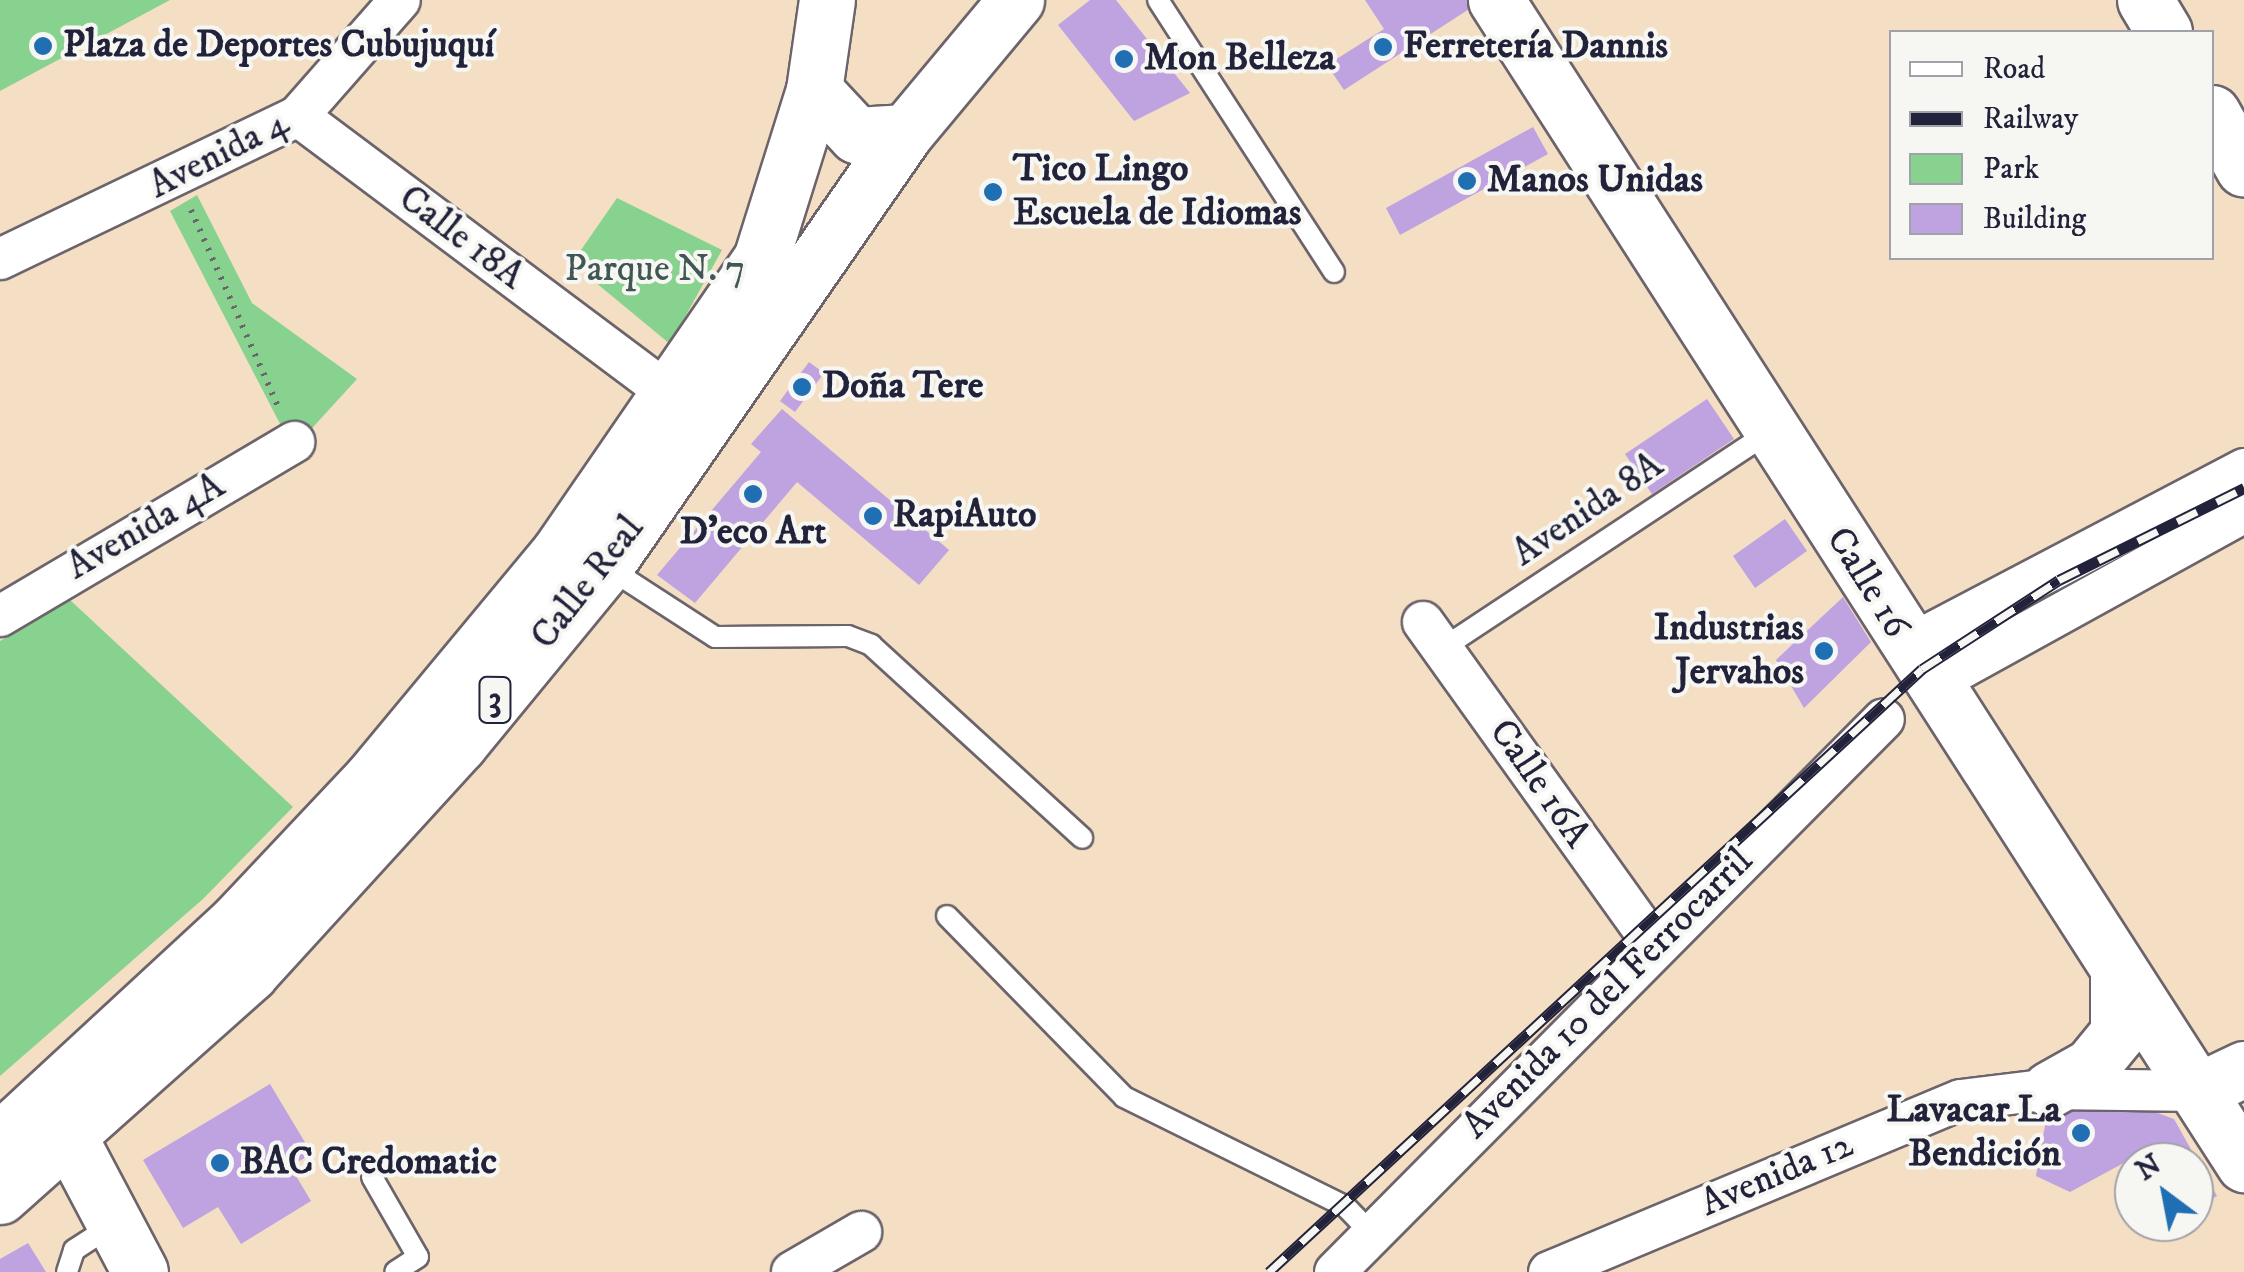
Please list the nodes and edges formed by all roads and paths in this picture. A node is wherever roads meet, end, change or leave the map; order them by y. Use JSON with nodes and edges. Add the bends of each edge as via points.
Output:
{"nodes":[{"id":1,"x":400,"y":0,"type":"edge"},
{"id":2,"x":828,"y":0,"type":"edge"},
{"id":3,"x":1016,"y":0,"type":"edge"},
{"id":4,"x":1158,"y":0,"type":"edge"},
{"id":5,"x":1496,"y":0,"type":"edge"},
{"id":6,"x":2145,"y":0,"type":"edge"},
{"id":7,"x":2163,"y":30,"type":"edge"},
{"id":8,"x":814,"y":90,"type":"junction"},
{"id":9,"x":298,"y":116,"type":"junction"},
{"id":10,"x":2214,"y":116,"type":"edge"},
{"id":11,"x":906,"y":132,"type":"junction"},
{"id":12,"x":2244,"y":168,"type":"edge"},
{"id":13,"x":178,"y":180,"type":"junction"},
{"id":14,"x":784,"y":208,"type":"junction"},
{"id":15,"x":844,"y":233,"type":"junction"},
{"id":16,"x":0,"y":259,"type":"edge"},
{"id":17,"x":1334,"y":272,"type":"dead end"},
{"id":18,"x":672,"y":396,"type":"junction"},
{"id":19,"x":1771,"y":430,"type":"junction"},
{"id":20,"x":294,"y":442,"type":"joint"},
{"id":21,"x":2244,"y":469,"type":"edge"},
{"id":22,"x":2244,"y":512,"type":"edge"},
{"id":23,"x":605,"y":566,"type":"junction"},
{"id":24,"x":0,"y":616,"type":"edge"},
{"id":25,"x":1433,"y":635,"type":"joint"},
{"id":26,"x":1920,"y":665,"type":"junction"},
{"id":27,"x":1884,"y":719,"type":"dead end"},
{"id":28,"x":1082,"y":838,"type":"dead end"},
{"id":29,"x":947,"y":916,"type":"dead end"},
{"id":30,"x":1655,"y":946,"type":"junction"},
{"id":31,"x":2118,"y":971,"type":"junction"},
{"id":32,"x":2221,"y":1080,"type":"edge"},
{"id":33,"x":2050,"y":1089,"type":"junction"},
{"id":34,"x":70,"y":1139,"type":"junction"},
{"id":35,"x":0,"y":1140,"type":"edge"},
{"id":36,"x":2244,"y":1164,"type":"edge"},
{"id":37,"x":372,"y":1177,"type":"dead end"},
{"id":38,"x":0,"y":1196,"type":"edge"},
{"id":39,"x":114,"y":1224,"type":"junction"},
{"id":40,"x":861,"y":1232,"type":"dead end"},
{"id":41,"x":1357,"y":1258,"type":"edge"},
{"id":42,"x":67,"y":1272,"type":"edge"},
{"id":43,"x":140,"y":1272,"type":"edge"},
{"id":44,"x":395,"y":1272,"type":"edge"},
{"id":45,"x":792,"y":1272,"type":"edge"},
{"id":46,"x":1549,"y":1272,"type":"edge"}],
"edges":[{"from":1,"to":9,"type":"street","name":"Avenida 4"},
{"from":2,"to":8,"type":"main road","number":"3"},
{"from":3,"to":11,"type":"main road","number":"3"},
{"from":4,"to":17,"type":"lane"},
{"from":5,"to":19,"type":"main road","name":"Calle 16"},
{"from":6,"to":7,"type":"main road"},
{"from":8,"to":11,"type":"main road","via":[[856,135]]},
{"from":8,"to":14,"type":"main road","name":"Calle Real","number":"3"},
{"from":9,"to":13,"type":"street","name":"Avenida 4"},
{"from":9,"to":18,"type":"street","name":"Calle 18A"},
{"from":10,"to":12,"type":"main road"},
{"from":11,"to":15,"type":"main road","name":"Calle Real","number":"3"},
{"from":13,"to":16,"type":"street","name":"Avenida 4"},
{"from":13,"to":20,"type":"path"},
{"from":14,"to":15,"type":"main road","via":[[824,207]]},
{"from":14,"to":18,"type":"main road","name":"Calle Real","number":"3","via":[[719,331]]},
{"from":15,"to":23,"type":"main road","name":"Calle Real","number":"3"},
{"from":18,"to":35,"type":"main road","name":"Calle Real","number":"3","via":[[558,554],[372,778],[154,1005]]},
{"from":19,"to":25,"type":"lane","name":"Avenida 8A"},
{"from":19,"to":26,"type":"main road","name":"Calle 16"},
{"from":20,"to":24,"type":"street","name":"Avenida 4A"},
{"from":21,"to":26,"type":"street"},
{"from":22,"to":26,"type":"street"},
{"from":23,"to":28,"type":"lane","via":[[715,637],[848,636],[870,645]]},
{"from":23,"to":34,"type":"main road","name":"Calle Real","number":"3","via":[[345,875]]},
{"from":25,"to":30,"type":"street","name":"Calle 16A"},
{"from":26,"to":31,"type":"main road","name":"Calle 16"},
{"from":27,"to":30,"type":"street","name":"Avenida 10 del Ferrocarril"},
{"from":29,"to":41,"type":"lane","via":[[1124,1097],[1344,1206]]},
{"from":30,"to":41,"type":"street","name":"Avenida 10 del Ferrocarril"},
{"from":31,"to":32,"type":"main road","name":"Calle 16"},
{"from":31,"to":33,"type":"main road","via":[[2118,1033],[2090,1066]]},
{"from":32,"to":33,"type":"street","name":"Avenida 12"},
{"from":32,"to":36,"type":"main road","name":"Calle 16"},
{"from":33,"to":46,"type":"street","name":"Avenida 12","via":[[1961,1100],[1903,1121]]},
{"from":34,"to":38,"type":"main road","name":"Calle Real","number":"3"},
{"from":34,"to":39,"type":"main road"},
{"from":37,"to":44,"type":"lane","via":[[418,1257]]},
{"from":39,"to":42,"type":"lane","via":[[74,1250]]},
{"from":39,"to":43,"type":"main road"},
{"from":40,"to":45,"type":"street"}]}
